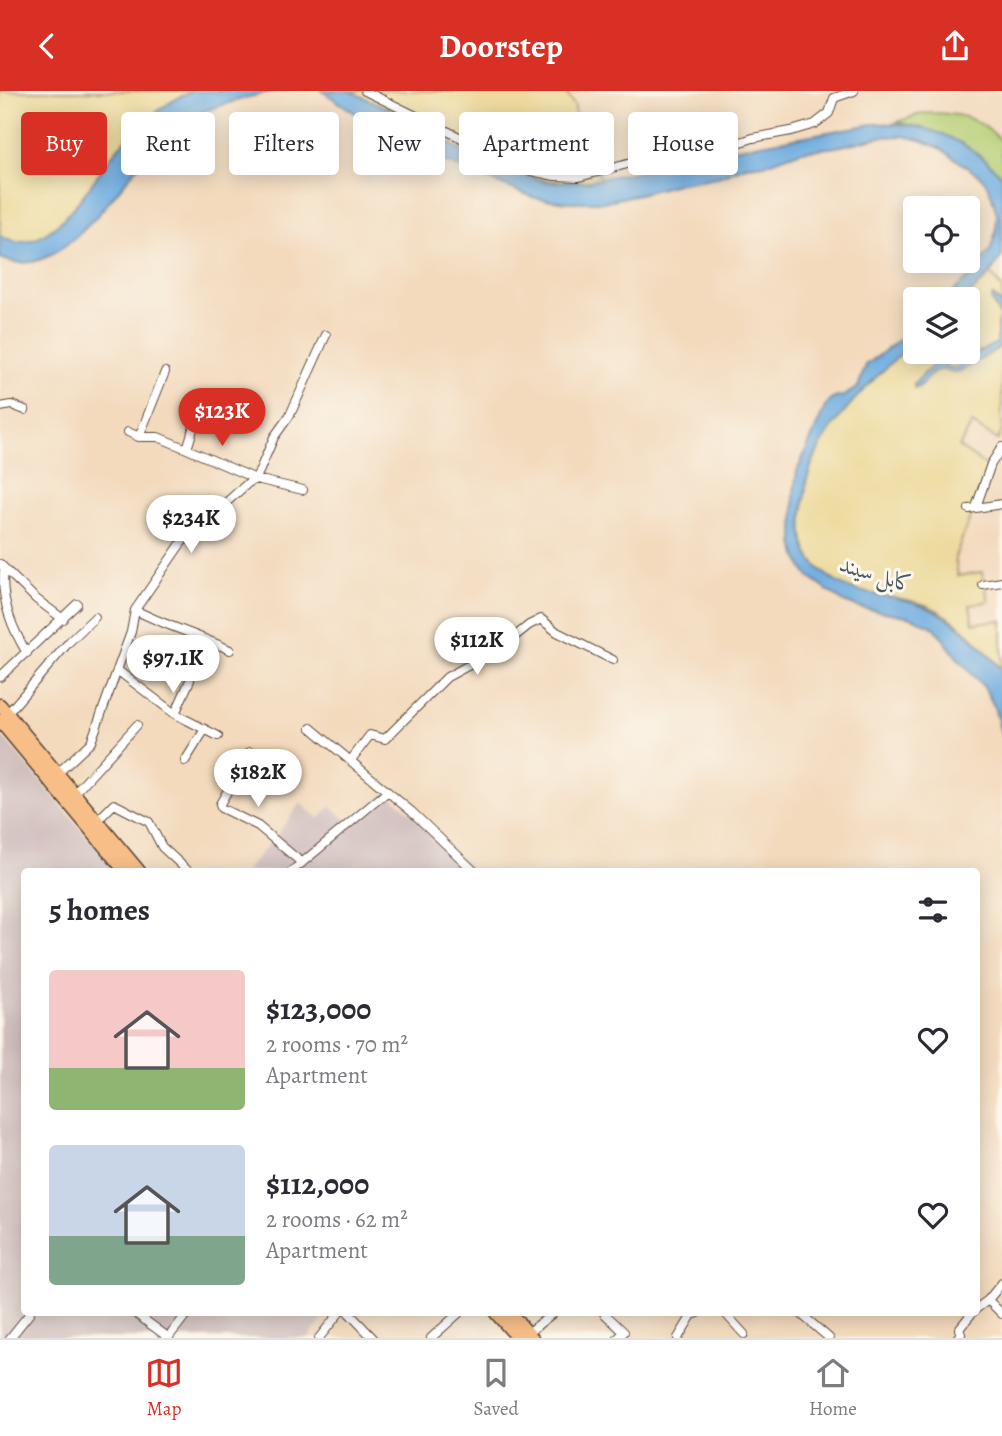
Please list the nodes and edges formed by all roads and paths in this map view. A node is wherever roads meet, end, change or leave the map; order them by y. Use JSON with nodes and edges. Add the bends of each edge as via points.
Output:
{"nodes":[{"id":1,"x":365,"y":91,"type":"edge"},
{"id":2,"x":855,"y":91,"type":"edge"},
{"id":3,"x":326,"y":335,"type":"dead end"},
{"id":4,"x":165,"y":372,"type":"dead end"},
{"id":5,"x":0,"y":407,"type":"edge"},
{"id":6,"x":25,"y":410,"type":"dead end"},
{"id":7,"x":198,"y":413,"type":"dead end"},
{"id":8,"x":128,"y":432,"type":"dead end"},
{"id":9,"x":139,"y":437,"type":"junction"},
{"id":10,"x":1002,"y":447,"type":"edge"},
{"id":11,"x":187,"y":449,"type":"junction"},
{"id":12,"x":256,"y":479,"type":"junction"},
{"id":13,"x":303,"y":490,"type":"dead end"},
{"id":14,"x":1002,"y":504,"type":"edge"},
{"id":15,"x":2,"y":566,"type":"edge"},
{"id":16,"x":1002,"y":582,"type":"edge"},
{"id":17,"x":983,"y":585,"type":"dead end"},
{"id":18,"x":3,"y":602,"type":"edge"},
{"id":19,"x":77,"y":604,"type":"dead end"},
{"id":20,"x":135,"y":610,"type":"junction"},
{"id":21,"x":95,"y":617,"type":"dead end"},
{"id":22,"x":63,"y":619,"type":"junction"},
{"id":23,"x":230,"y":650,"type":"dead end"},
{"id":24,"x":27,"y":653,"type":"junction"},
{"id":25,"x":613,"y":660,"type":"dead end"},
{"id":26,"x":117,"y":670,"type":"junction"},
{"id":27,"x":0,"y":677,"type":"edge"},
{"id":28,"x":190,"y":680,"type":"dead end"},
{"id":29,"x":2,"y":713,"type":"edge"},
{"id":30,"x":175,"y":714,"type":"junction"},
{"id":31,"x":137,"y":725,"type":"dead end"},
{"id":32,"x":205,"y":729,"type":"junction"},
{"id":33,"x":311,"y":729,"type":"dead end"},
{"id":34,"x":218,"y":736,"type":"dead end"},
{"id":35,"x":250,"y":752,"type":"dead end"},
{"id":36,"x":351,"y":760,"type":"junction"},
{"id":37,"x":184,"y":761,"type":"dead end"},
{"id":38,"x":57,"y":774,"type":"junction"},
{"id":39,"x":387,"y":792,"type":"junction"},
{"id":40,"x":74,"y":794,"type":"junction"},
{"id":41,"x":97,"y":821,"type":"junction"},
{"id":42,"x":302,"y":863,"type":"junction"},
{"id":43,"x":123,"y":868,"type":"edge"},
{"id":44,"x":136,"y":868,"type":"edge"},
{"id":45,"x":185,"y":868,"type":"edge"},
{"id":46,"x":296,"y":868,"type":"edge"},
{"id":47,"x":471,"y":868,"type":"edge"},
{"id":48,"x":1002,"y":1283,"type":"edge"},
{"id":49,"x":988,"y":1300,"type":"junction"},
{"id":50,"x":980,"y":1306,"type":"edge"},
{"id":51,"x":1002,"y":1314,"type":"edge"},
{"id":52,"x":28,"y":1316,"type":"edge"},
{"id":53,"x":139,"y":1316,"type":"edge"},
{"id":54,"x":185,"y":1316,"type":"dead end"},
{"id":55,"x":337,"y":1316,"type":"edge"},
{"id":56,"x":352,"y":1316,"type":"edge"},
{"id":57,"x":456,"y":1316,"type":"edge"},
{"id":58,"x":500,"y":1316,"type":"edge"},
{"id":59,"x":512,"y":1316,"type":"edge"},
{"id":60,"x":549,"y":1316,"type":"edge"},
{"id":61,"x":607,"y":1316,"type":"edge"},
{"id":62,"x":691,"y":1316,"type":"edge"},
{"id":63,"x":728,"y":1316,"type":"edge"},
{"id":64,"x":803,"y":1316,"type":"edge"},
{"id":65,"x":970,"y":1316,"type":"edge"},
{"id":66,"x":744,"y":1333,"type":"dead end"},
{"id":67,"x":526,"y":1336,"type":"edge"},
{"id":68,"x":10,"y":1338,"type":"edge"},
{"id":69,"x":169,"y":1338,"type":"edge"},
{"id":70,"x":319,"y":1338,"type":"edge"},
{"id":71,"x":373,"y":1338,"type":"edge"},
{"id":72,"x":430,"y":1338,"type":"edge"},
{"id":73,"x":618,"y":1338,"type":"edge"},
{"id":74,"x":678,"y":1338,"type":"edge"},
{"id":75,"x":829,"y":1338,"type":"edge"},
{"id":76,"x":957,"y":1338,"type":"edge"}],
"edges":[{"from":1,"to":2,"type":"street","via":[[527,170],[579,177],[683,149],[728,145],[816,124],[829,113],[834,98]]},
{"from":3,"to":12,"type":"street"},
{"from":4,"to":9,"type":"street"},
{"from":5,"to":6,"type":"street"},
{"from":7,"to":11,"type":"street"},
{"from":8,"to":9,"type":"street"},
{"from":9,"to":11,"type":"street","via":[[158,437]]},
{"from":10,"to":14,"type":"street","via":[[973,508]]},
{"from":11,"to":12,"type":"street"},
{"from":12,"to":13,"type":"street"},
{"from":12,"to":20,"type":"street","via":[[182,542]]},
{"from":15,"to":18,"type":"street"},
{"from":15,"to":22,"type":"street"},
{"from":16,"to":17,"type":"street"},
{"from":18,"to":24,"type":"street"},
{"from":19,"to":22,"type":"street"},
{"from":20,"to":23,"type":"street"},
{"from":20,"to":26,"type":"street"},
{"from":21,"to":29,"type":"street"},
{"from":22,"to":24,"type":"street"},
{"from":24,"to":27,"type":"street"},
{"from":25,"to":36,"type":"street","via":[[541,619],[447,677],[385,739],[370,735]]},
{"from":26,"to":30,"type":"street"},
{"from":26,"to":38,"type":"street","via":[[91,742]]},
{"from":28,"to":30,"type":"street"},
{"from":29,"to":38,"type":"highway"},
{"from":29,"to":43,"type":"highway"},
{"from":30,"to":32,"type":"street"},
{"from":31,"to":40,"type":"street"},
{"from":32,"to":34,"type":"street"},
{"from":32,"to":37,"type":"street"},
{"from":33,"to":36,"type":"street"},
{"from":35,"to":42,"type":"street","via":[[221,808],[258,826]]},
{"from":36,"to":39,"type":"street"},
{"from":38,"to":40,"type":"highway"},
{"from":39,"to":42,"type":"street"},
{"from":39,"to":47,"type":"street"},
{"from":40,"to":41,"type":"highway"},
{"from":41,"to":44,"type":"highway"},
{"from":41,"to":45,"type":"street","via":[[114,804],[149,822],[162,847]]},
{"from":42,"to":46,"type":"street"},
{"from":48,"to":49,"type":"street"},
{"from":49,"to":50,"type":"street"},
{"from":49,"to":51,"type":"street"},
{"from":52,"to":68,"type":"street"},
{"from":53,"to":69,"type":"street"},
{"from":54,"to":69,"type":"street"},
{"from":55,"to":70,"type":"street"},
{"from":56,"to":71,"type":"street"},
{"from":57,"to":72,"type":"street"},
{"from":58,"to":67,"type":"highway"},
{"from":59,"to":67,"type":"highway"},
{"from":60,"to":67,"type":"street"},
{"from":61,"to":73,"type":"street","via":[[624,1332]]},
{"from":62,"to":74,"type":"street"},
{"from":63,"to":66,"type":"street"},
{"from":64,"to":75,"type":"street"},
{"from":65,"to":76,"type":"street"}]}
